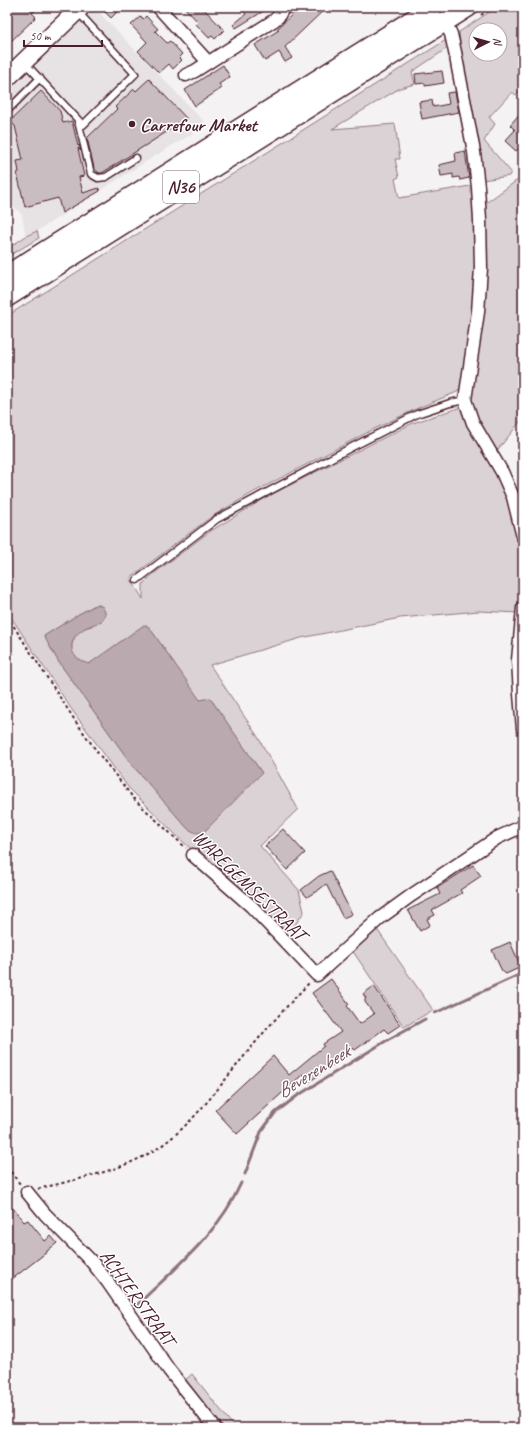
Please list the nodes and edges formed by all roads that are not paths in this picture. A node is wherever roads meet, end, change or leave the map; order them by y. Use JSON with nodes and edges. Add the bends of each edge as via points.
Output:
{"nodes":[{"id":1,"x":282,"y":7,"type":"edge"},
{"id":2,"x":433,"y":7,"type":"edge"},
{"id":3,"x":468,"y":7,"type":"edge"},
{"id":4,"x":159,"y":8,"type":"dead end"},
{"id":5,"x":79,"y":9,"type":"edge"},
{"id":6,"x":445,"y":22,"type":"junction"},
{"id":7,"x":24,"y":62,"type":"junction"},
{"id":8,"x":208,"y":62,"type":"junction"},
{"id":9,"x":186,"y":75,"type":"dead end"},
{"id":10,"x":7,"y":78,"type":"edge"},
{"id":11,"x":40,"y":78,"type":"junction"},
{"id":12,"x":7,"y":111,"type":"edge"},
{"id":13,"x":78,"y":120,"type":"junction"},
{"id":14,"x":136,"y":158,"type":"dead end"},
{"id":15,"x":7,"y":275,"type":"edge"},
{"id":16,"x":7,"y":297,"type":"edge"},
{"id":17,"x":465,"y":400,"type":"junction"},
{"id":18,"x":523,"y":537,"type":"edge"},
{"id":19,"x":136,"y":580,"type":"dead end"},
{"id":20,"x":523,"y":608,"type":"edge"},
{"id":21,"x":523,"y":729,"type":"edge"},
{"id":22,"x":523,"y":826,"type":"edge"},
{"id":23,"x":193,"y":855,"type":"road end"},
{"id":24,"x":26,"y":1192,"type":"road end"},
{"id":25,"x":215,"y":1428,"type":"edge"}],
"edges":[{"from":1,"to":8,"type":"street","via":[[273,22]]},
{"from":2,"to":15,"type":"main road","number":"N36"},
{"from":3,"to":6,"type":"main road","number":"N36"},
{"from":4,"to":8,"type":"street"},
{"from":5,"to":7,"type":"main road"},
{"from":5,"to":13,"type":"lane","via":[[135,74],[83,125]]},
{"from":6,"to":16,"type":"main road","number":"N36"},
{"from":6,"to":17,"type":"street","via":[[455,52],[474,152],[479,200],[478,312]]},
{"from":7,"to":10,"type":"main road"},
{"from":7,"to":11,"type":"lane"},
{"from":8,"to":9,"type":"street"},
{"from":11,"to":12,"type":"lane"},
{"from":11,"to":13,"type":"lane"},
{"from":13,"to":14,"type":"lane","via":[[90,174],[98,178],[106,177]]},
{"from":17,"to":18,"type":"street","via":[[473,423],[502,472],[513,498]]},
{"from":17,"to":19,"type":"lane","via":[[418,414],[217,519]]},
{"from":20,"to":21,"type":"street","via":[[518,660]]},
{"from":22,"to":23,"type":"street","name":"WAREGEMSESTRAAT","via":[[497,838],[380,918],[317,975],[251,906]]},
{"from":24,"to":25,"type":"street","name":"ACHTERSTRAAT","via":[[92,1262],[168,1370]]}]}
